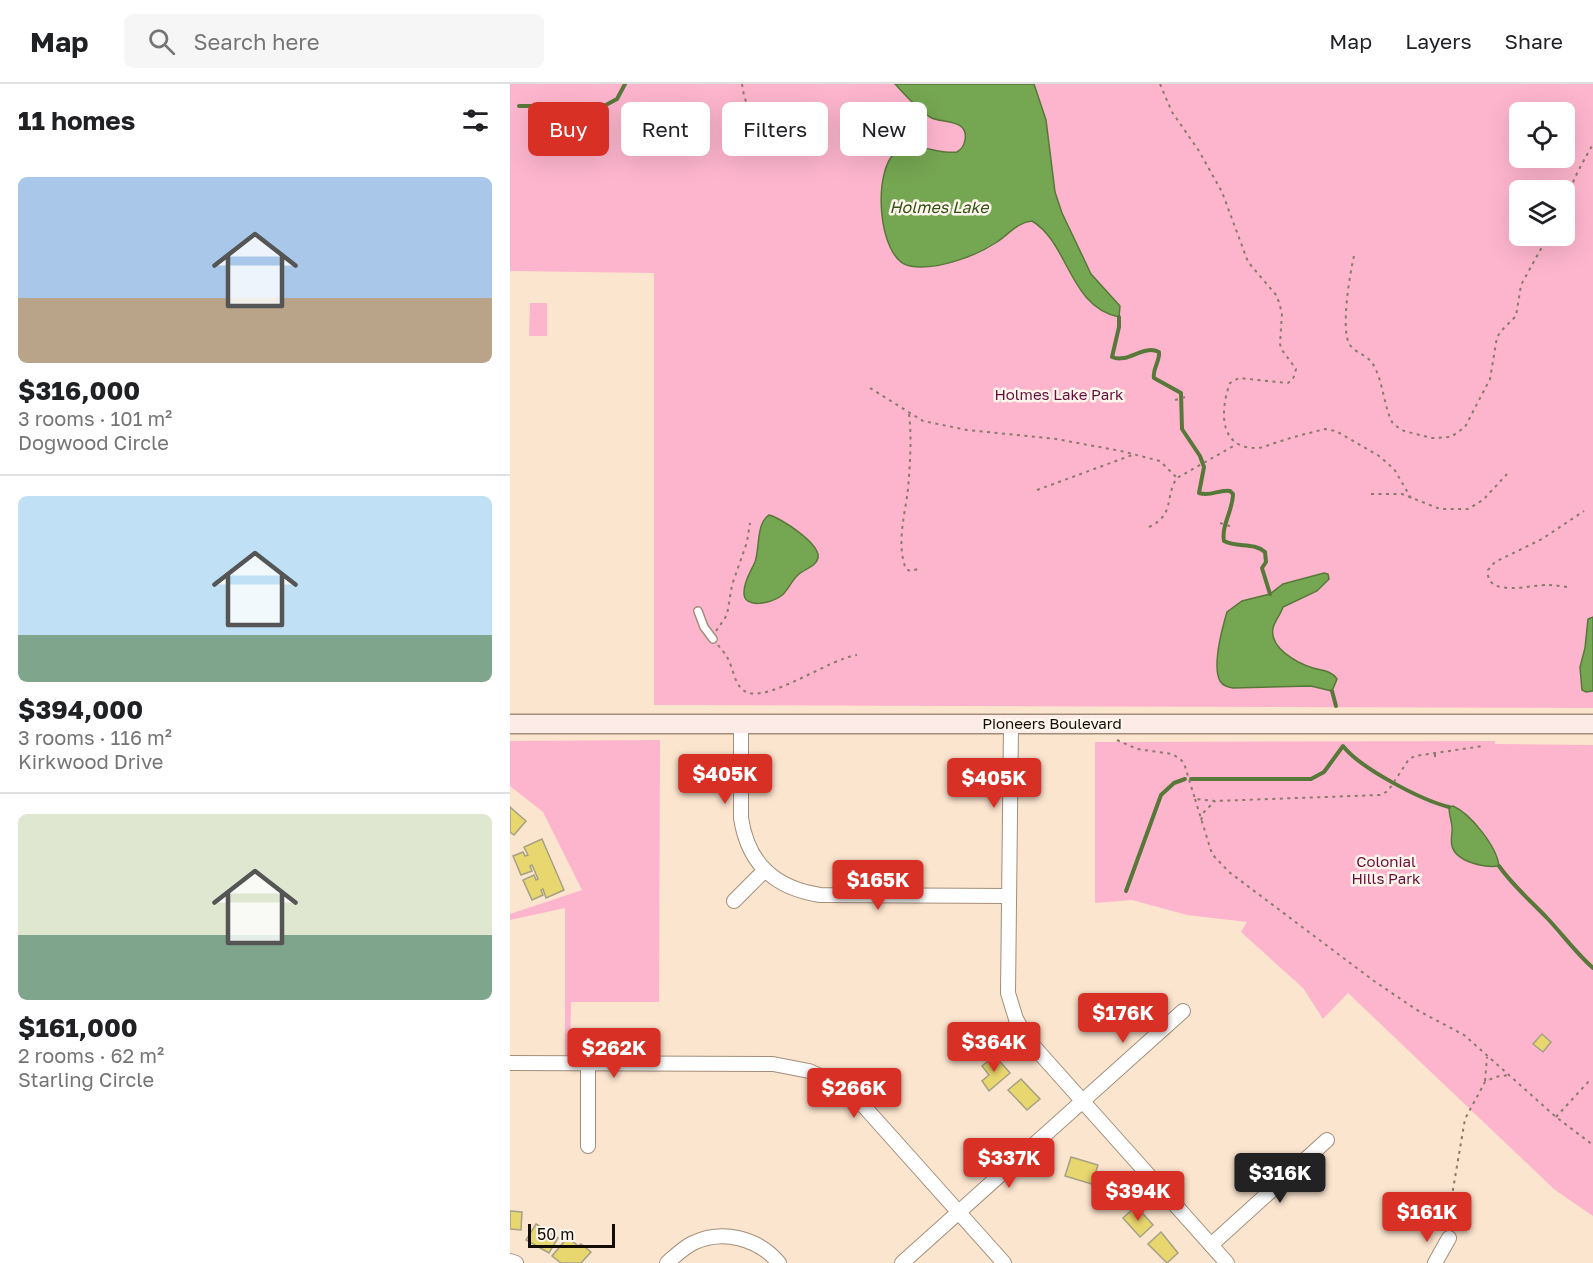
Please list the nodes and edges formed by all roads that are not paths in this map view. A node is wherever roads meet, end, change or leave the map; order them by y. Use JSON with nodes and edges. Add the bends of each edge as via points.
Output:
{"nodes":[{"id":1,"x":698,"y":611,"type":"dead end"},
{"id":2,"x":713,"y":639,"type":"road end"},
{"id":3,"x":741,"y":723,"type":"junction"},
{"id":4,"x":510,"y":724,"type":"edge"},
{"id":5,"x":1011,"y":724,"type":"junction"},
{"id":6,"x":1593,"y":724,"type":"edge"},
{"id":7,"x":765,"y":870,"type":"junction"},
{"id":8,"x":1008,"y":896,"type":"junction"},
{"id":9,"x":734,"y":901,"type":"dead end"},
{"id":10,"x":1184,"y":1011,"type":"dead end"},
{"id":11,"x":510,"y":1063,"type":"edge"},
{"id":12,"x":588,"y":1063,"type":"junction"},
{"id":13,"x":1083,"y":1101,"type":"junction"},
{"id":14,"x":1327,"y":1140,"type":"dead end"},
{"id":15,"x":588,"y":1146,"type":"dead end"},
{"id":16,"x":959,"y":1212,"type":"junction"},
{"id":17,"x":1449,"y":1238,"type":"dead end"},
{"id":18,"x":1211,"y":1245,"type":"junction"},
{"id":19,"x":510,"y":1261,"type":"edge"},
{"id":20,"x":516,"y":1263,"type":"edge"},
{"id":21,"x":667,"y":1263,"type":"edge"},
{"id":22,"x":779,"y":1263,"type":"edge"},
{"id":23,"x":902,"y":1263,"type":"edge"},
{"id":24,"x":1004,"y":1263,"type":"edge"},
{"id":25,"x":1227,"y":1263,"type":"edge"},
{"id":26,"x":1435,"y":1263,"type":"edge"}],
"edges":[{"from":1,"to":2,"type":"lane"},
{"from":3,"to":4,"type":"main road","name":"Pioneers Boulevard"},
{"from":3,"to":5,"type":"main road","name":"Pioneers Boulevard"},
{"from":3,"to":7,"type":"street","via":[[743,832],[749,849]]},
{"from":5,"to":6,"type":"main road","name":"Pioneers Boulevard"},
{"from":5,"to":8,"type":"street"},
{"from":7,"to":8,"type":"street","via":[[789,888],[820,895]]},
{"from":7,"to":9,"type":"street"},
{"from":8,"to":13,"type":"street","via":[[1008,993],[1012,1010],[1028,1040]]},
{"from":10,"to":13,"type":"street"},
{"from":11,"to":12,"type":"street"},
{"from":12,"to":15,"type":"street"},
{"from":12,"to":16,"type":"street","via":[[773,1064],[809,1071],[861,1103]]},
{"from":13,"to":16,"type":"street"},
{"from":13,"to":18,"type":"street"},
{"from":14,"to":18,"type":"street"},
{"from":16,"to":23,"type":"street"},
{"from":16,"to":24,"type":"street"},
{"from":17,"to":26,"type":"street"},
{"from":18,"to":25,"type":"street"},
{"from":19,"to":20,"type":"street"},
{"from":21,"to":22,"type":"street","via":[[693,1243],[717,1236],[732,1236],[759,1245]]}]}
